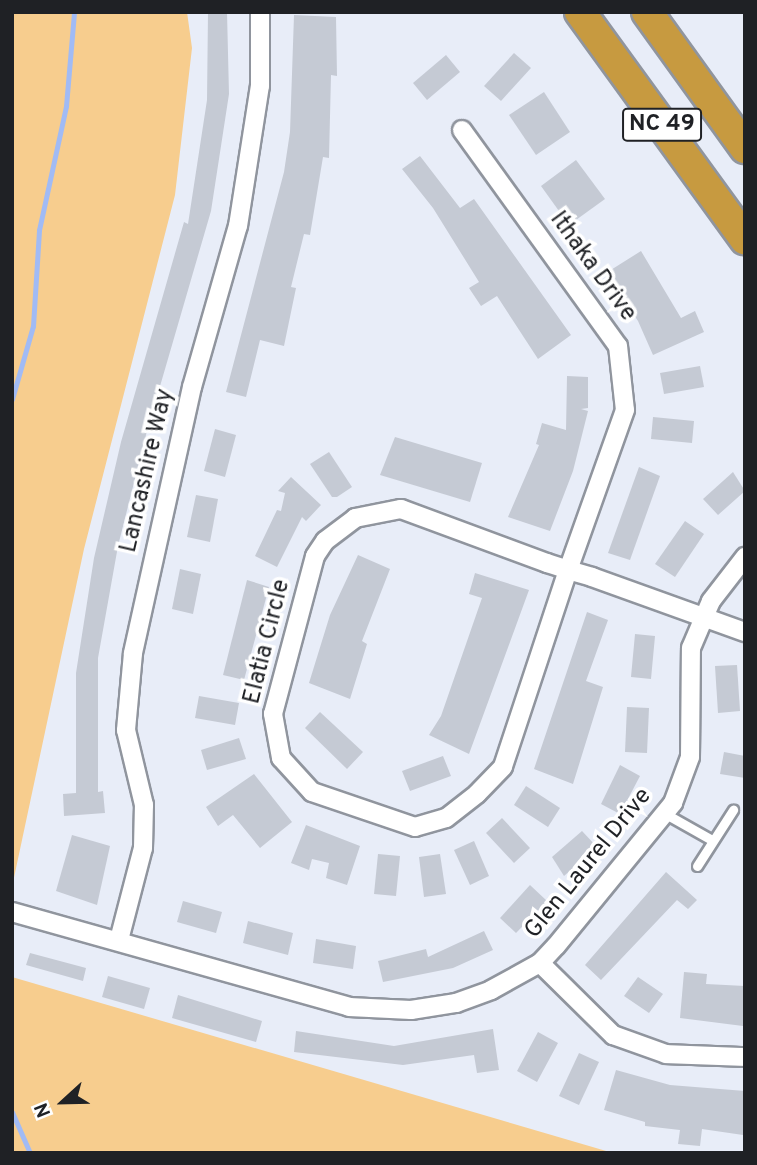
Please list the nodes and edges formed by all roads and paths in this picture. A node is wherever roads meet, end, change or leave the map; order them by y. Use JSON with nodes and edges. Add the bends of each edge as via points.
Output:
{"nodes":[{"id":1,"x":260,"y":12,"type":"edge"},
{"id":2,"x":580,"y":12,"type":"edge"},
{"id":3,"x":647,"y":12,"type":"edge"},
{"id":4,"x":462,"y":130,"type":"dead end"},
{"id":5,"x":745,"y":148,"type":"edge"},
{"id":6,"x":745,"y":239,"type":"edge"},
{"id":7,"x":745,"y":557,"type":"edge"},
{"id":8,"x":568,"y":570,"type":"junction"},
{"id":9,"x":704,"y":616,"type":"junction"},
{"id":10,"x":745,"y":632,"type":"edge"},
{"id":11,"x":733,"y":810,"type":"dead end"},
{"id":12,"x":664,"y":813,"type":"junction"},
{"id":13,"x":712,"y":840,"type":"junction"},
{"id":14,"x":697,"y":866,"type":"dead end"},
{"id":15,"x":12,"y":912,"type":"edge"},
{"id":16,"x":119,"y":940,"type":"junction"},
{"id":17,"x":540,"y":963,"type":"junction"},
{"id":18,"x":745,"y":1057,"type":"edge"}],
"edges":[{"from":1,"to":16,"type":"street","name":"Lancashire Way","via":[[260,86],[238,226],[192,387],[133,653],[126,730],[144,805],[143,848]]},
{"from":2,"to":6,"type":"highway","number":"NC 49"},
{"from":3,"to":5,"type":"highway","number":"NC 49"},
{"from":4,"to":8,"type":"street","name":"Ithaka Drive","via":[[618,346],[625,410]]},
{"from":7,"to":9,"type":"street","name":"Glen Laurel Drive"},
{"from":8,"to":8,"type":"street","name":"Elatia Circle","via":[[401,509],[355,518],[325,541],[315,556],[272,714],[281,758],[312,792],[415,827],[446,818],[503,767]]},
{"from":8,"to":9,"type":"street","name":"Elatia Circle"},
{"from":9,"to":10,"type":"street","name":"Elatia Circle"},
{"from":9,"to":12,"type":"street","name":"Glen Laurel Drive","via":[[691,648],[690,757],[673,803]]},
{"from":11,"to":13,"type":"lane"},
{"from":12,"to":13,"type":"lane"},
{"from":12,"to":17,"type":"street","name":"Glen Laurel Drive"},
{"from":13,"to":14,"type":"lane"},
{"from":15,"to":16,"type":"street","name":"Glen Laurel Drive"},
{"from":16,"to":17,"type":"street","name":"Glen Laurel Drive","via":[[349,1007],[456,1003]]},
{"from":17,"to":18,"type":"street","via":[[613,1035],[666,1054]]}]}
